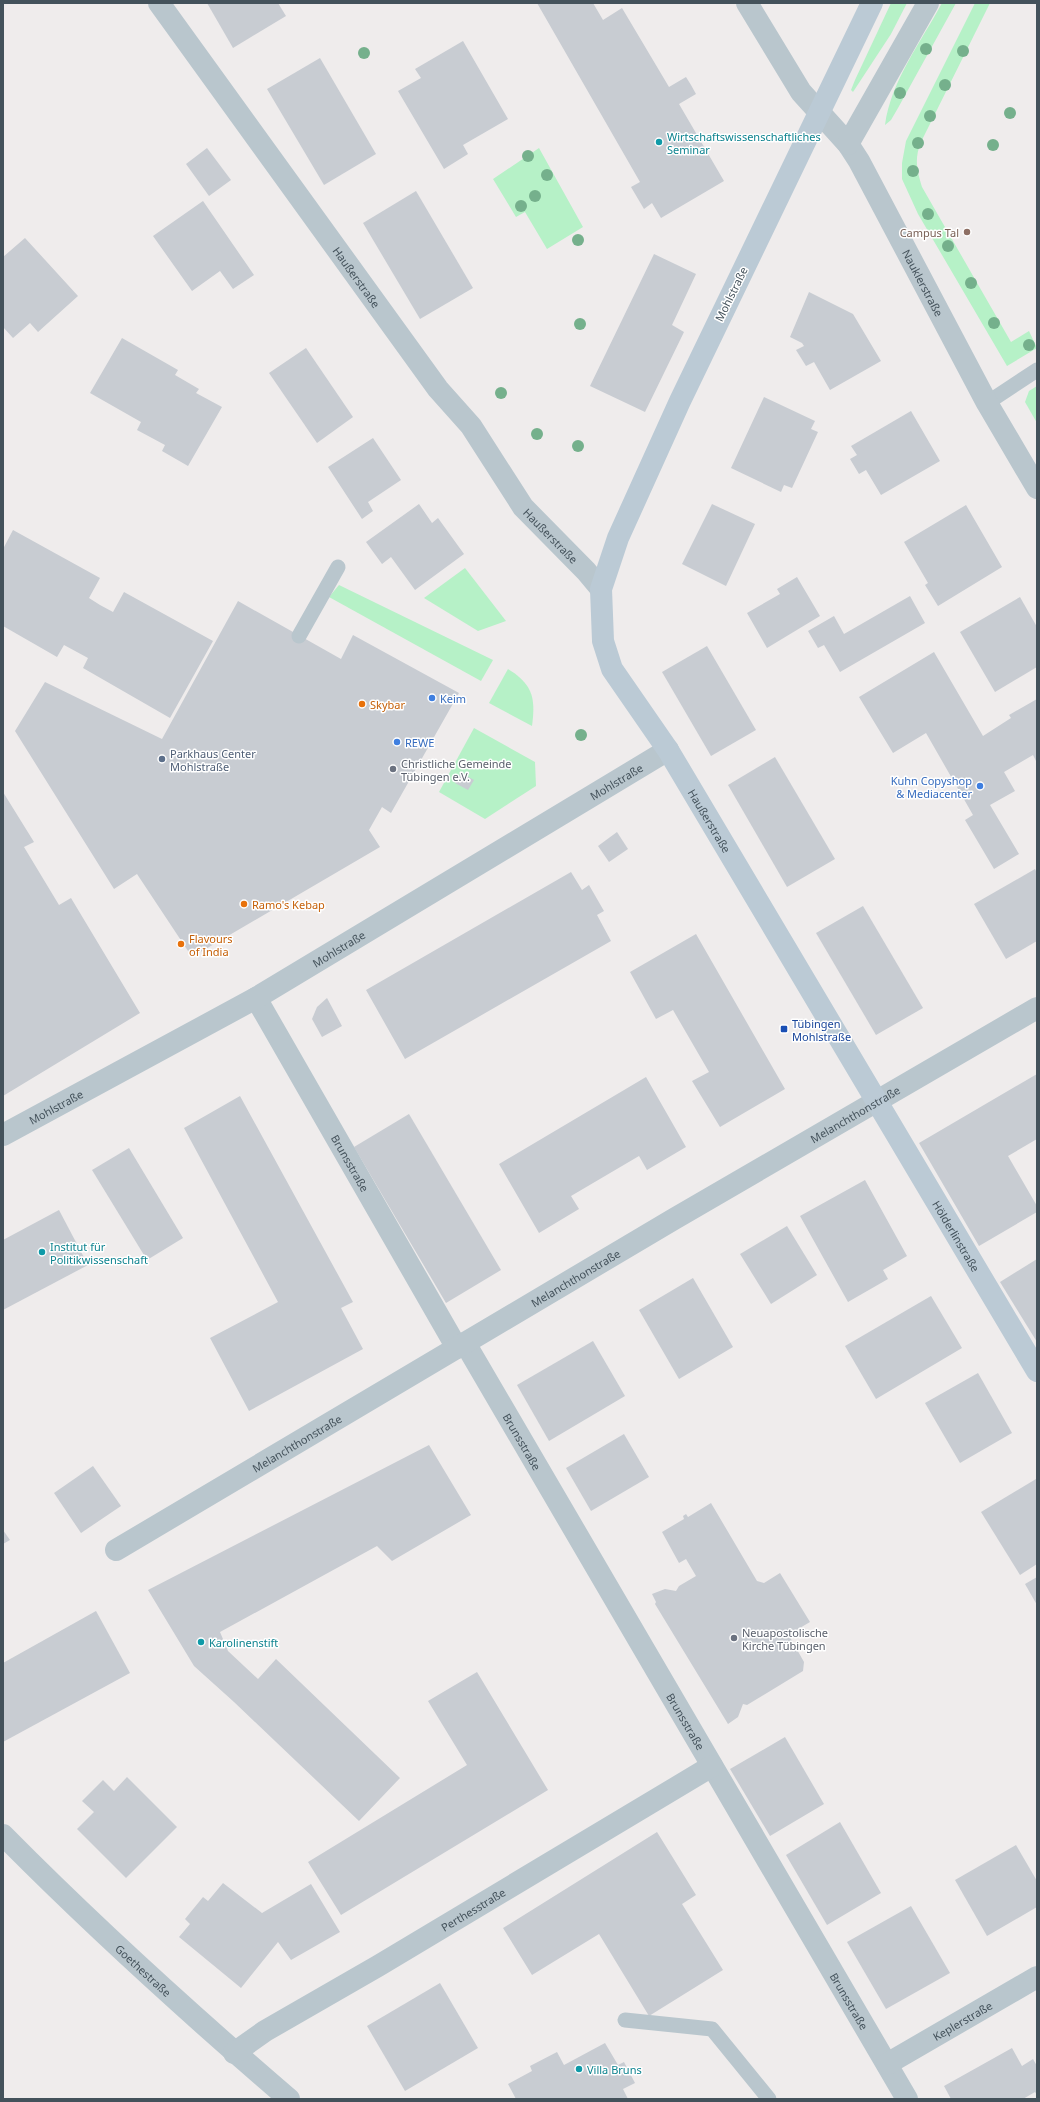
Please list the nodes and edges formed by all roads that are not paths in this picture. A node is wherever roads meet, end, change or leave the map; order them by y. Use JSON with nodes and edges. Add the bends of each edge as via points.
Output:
{"nodes":[{"id":1,"x":159,"y":3,"type":"edge"},
{"id":2,"x":747,"y":3,"type":"edge"},
{"id":3,"x":872,"y":3,"type":"edge"},
{"id":4,"x":928,"y":3,"type":"edge"},
{"id":5,"x":820,"y":112,"type":"junction"},
{"id":6,"x":848,"y":144,"type":"junction"},
{"id":7,"x":1037,"y":370,"type":"edge"},
{"id":8,"x":987,"y":402,"type":"junction"},
{"id":9,"x":1037,"y":488,"type":"edge"},
{"id":10,"x":338,"y":567,"type":"dead end"},
{"id":11,"x":601,"y":589,"type":"junction"},
{"id":12,"x":299,"y":636,"type":"dead end"},
{"id":13,"x":668,"y":750,"type":"junction"},
{"id":14,"x":256,"y":998,"type":"junction"},
{"id":15,"x":1037,"y":1008,"type":"edge"},
{"id":16,"x":877,"y":1100,"type":"junction"},
{"id":17,"x":3,"y":1135,"type":"edge"},
{"id":18,"x":461,"y":1346,"type":"junction"},
{"id":19,"x":1037,"y":1371,"type":"edge"},
{"id":20,"x":116,"y":1550,"type":"dead end"},
{"id":21,"x":712,"y":1766,"type":"junction"},
{"id":22,"x":3,"y":1834,"type":"edge"},
{"id":23,"x":1037,"y":1978,"type":"edge"},
{"id":24,"x":625,"y":2020,"type":"dead end"},
{"id":25,"x":234,"y":2053,"type":"junction"},
{"id":26,"x":887,"y":2064,"type":"junction"},
{"id":27,"x":289,"y":2099,"type":"edge"},
{"id":28,"x":769,"y":2099,"type":"edge"},
{"id":29,"x":907,"y":2099,"type":"edge"}],
"edges":[{"from":1,"to":11,"type":"street","name":"Haußerstraße","via":[[438,389],[471,426],[523,507]]},
{"from":2,"to":5,"type":"street","name":"Nauklerstraße","via":[[801,92]]},
{"from":3,"to":5,"type":"main road","name":"Mohlstraße"},
{"from":4,"to":6,"type":"street"},
{"from":5,"to":6,"type":"street","name":"Nauklerstraße"},
{"from":5,"to":11,"type":"main road","name":"Mohlstraße","via":[[680,401],[618,538]]},
{"from":6,"to":8,"type":"street","name":"Nauklerstraße"},
{"from":7,"to":8,"type":"lane"},
{"from":8,"to":9,"type":"street","name":"Nauklerstraße"},
{"from":10,"to":12,"type":"lane"},
{"from":11,"to":13,"type":"main road","name":"Haußerstraße","via":[[603,641],[612,669]]},
{"from":13,"to":14,"type":"street","name":"Mohlstraße"},
{"from":13,"to":16,"type":"main road","name":"Haußerstraße"},
{"from":14,"to":17,"type":"street","name":"Mohlstraße"},
{"from":14,"to":18,"type":"street","name":"Brunsstraße"},
{"from":15,"to":16,"type":"street","name":"Melanchthonstraße"},
{"from":16,"to":18,"type":"street","name":"Melanchthonstraße"},
{"from":16,"to":19,"type":"main road","name":"Hölderlinstraße"},
{"from":18,"to":20,"type":"street","name":"Melanchthonstraße"},
{"from":18,"to":21,"type":"street","name":"Brunsstraße"},
{"from":21,"to":25,"type":"street","name":"Perthesstraße","via":[[265,2031]]},
{"from":21,"to":26,"type":"street","name":"Brunsstraße"},
{"from":22,"to":25,"type":"street","name":"Goethestraße","via":[[38,1870]]},
{"from":23,"to":26,"type":"street","name":"Keplerstraße"},
{"from":24,"to":28,"type":"lane","via":[[712,2030]]},
{"from":25,"to":27,"type":"street","name":"Goethestraße"},
{"from":26,"to":29,"type":"street","name":"Brunsstraße"}]}
